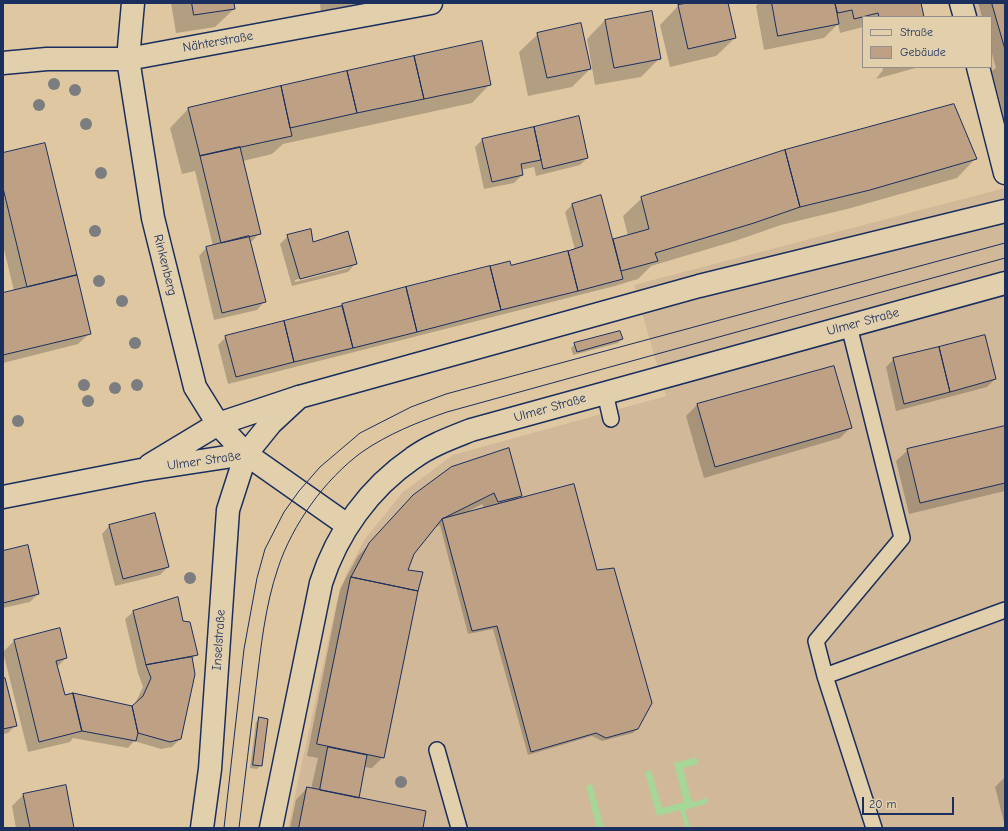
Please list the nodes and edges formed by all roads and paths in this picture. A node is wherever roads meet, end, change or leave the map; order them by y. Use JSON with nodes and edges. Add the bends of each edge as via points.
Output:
{"nodes":[{"id":1,"x":133,"y":3,"type":"edge"},
{"id":2,"x":431,"y":3,"type":"edge"},
{"id":3,"x":962,"y":3,"type":"edge"},
{"id":4,"x":965,"y":16,"type":"edge"},
{"id":5,"x":128,"y":59,"type":"junction"},
{"id":6,"x":3,"y":63,"type":"edge"},
{"id":7,"x":978,"y":68,"type":"edge"},
{"id":8,"x":1005,"y":173,"type":"edge"},
{"id":9,"x":1005,"y":211,"type":"edge"},
{"id":10,"x":1005,"y":282,"type":"edge"},
{"id":11,"x":849,"y":326,"type":"junction"},
{"id":12,"x":605,"y":392,"type":"junction"},
{"id":13,"x":299,"y":397,"type":"junction"},
{"id":14,"x":611,"y":419,"type":"dead end"},
{"id":15,"x":218,"y":424,"type":"junction"},
{"id":16,"x":246,"y":454,"type":"junction"},
{"id":17,"x":141,"y":470,"type":"junction"},
{"id":18,"x":3,"y":496,"type":"edge"},
{"id":19,"x":347,"y":525,"type":"junction"},
{"id":20,"x":1005,"y":610,"type":"edge"},
{"id":21,"x":825,"y":676,"type":"junction"},
{"id":22,"x":437,"y":750,"type":"dead end"},
{"id":23,"x":202,"y":828,"type":"edge"},
{"id":24,"x":271,"y":828,"type":"edge"},
{"id":25,"x":459,"y":828,"type":"edge"},
{"id":26,"x":874,"y":828,"type":"edge"}],
"edges":[{"from":1,"to":5,"type":"street","name":"Rinkenberg"},
{"from":2,"to":5,"type":"street","name":"Nähterstraße"},
{"from":3,"to":4,"type":"street"},
{"from":5,"to":6,"type":"street","name":"Nähterstraße","via":[[47,59]]},
{"from":5,"to":15,"type":"street","name":"Rinkenberg","via":[[153,218],[195,387]]},
{"from":7,"to":8,"type":"street"},
{"from":9,"to":13,"type":"street","name":"Ulmer Straße","via":[[700,286]]},
{"from":10,"to":11,"type":"street","name":"Ulmer Straße"},
{"from":11,"to":12,"type":"street","name":"Ulmer Straße"},
{"from":11,"to":21,"type":"lane","via":[[902,538],[816,641]]},
{"from":12,"to":14,"type":"lane"},
{"from":12,"to":19,"type":"street","name":"Ulmer Straße","via":[[471,430],[440,443],[414,457],[399,469],[378,488]]},
{"from":13,"to":15,"type":"street","name":"Ulmer Straße"},
{"from":13,"to":16,"type":"street","via":[[271,423]]},
{"from":15,"to":16,"type":"street","name":"Rinkenberg"},
{"from":15,"to":17,"type":"street","name":"Ulmer Straße"},
{"from":16,"to":17,"type":"street","name":"Ulmer Straße"},
{"from":16,"to":19,"type":"street","name":"Ulmer Straße"},
{"from":16,"to":23,"type":"street","name":"Inselstraße","via":[[228,510],[210,769]]},
{"from":17,"to":18,"type":"street","name":"Ulmer Straße"},
{"from":19,"to":24,"type":"street","via":[[336,544],[321,583]]},
{"from":20,"to":21,"type":"lane"},
{"from":21,"to":26,"type":"lane"},
{"from":22,"to":25,"type":"lane"}]}
